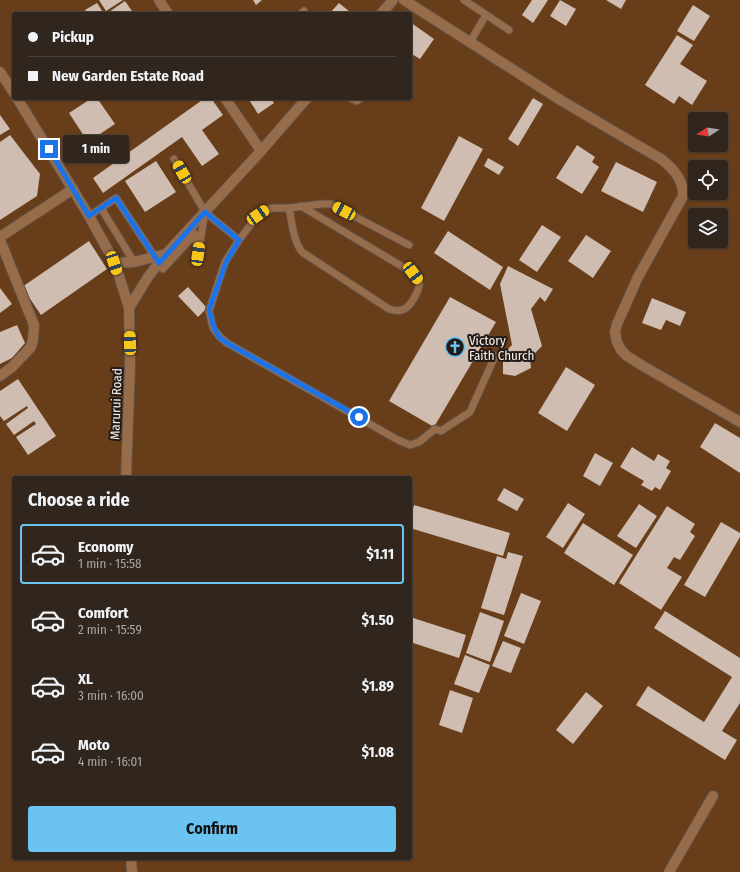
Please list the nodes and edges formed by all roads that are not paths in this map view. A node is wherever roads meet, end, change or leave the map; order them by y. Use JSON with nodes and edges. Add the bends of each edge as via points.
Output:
{"nodes":[{"id":1,"x":159,"y":0,"type":"edge"},
{"id":2,"x":393,"y":0,"type":"edge"},
{"id":3,"x":404,"y":0,"type":"edge"},
{"id":4,"x":464,"y":0,"type":"edge"},
{"id":5,"x":167,"y":12,"type":"edge"},
{"id":6,"x":383,"y":12,"type":"edge"},
{"id":7,"x":486,"y":15,"type":"junction"},
{"id":8,"x":509,"y":30,"type":"dead end"},
{"id":9,"x":470,"y":42,"type":"junction"},
{"id":10,"x":0,"y":72,"type":"edge"},
{"id":11,"x":12,"y":90,"type":"edge"},
{"id":12,"x":18,"y":100,"type":"edge"},
{"id":13,"x":226,"y":100,"type":"edge"},
{"id":14,"x":305,"y":100,"type":"edge"},
{"id":15,"x":261,"y":151,"type":"junction"},
{"id":16,"x":174,"y":159,"type":"dead end"},
{"id":17,"x":73,"y":189,"type":"junction"},
{"id":18,"x":301,"y":206,"type":"junction"},
{"id":19,"x":101,"y":208,"type":"junction"},
{"id":20,"x":289,"y":208,"type":"junction"},
{"id":21,"x":205,"y":212,"type":"junction"},
{"id":22,"x":89,"y":216,"type":"junction"},
{"id":23,"x":0,"y":236,"type":"edge"},
{"id":24,"x":0,"y":240,"type":"edge"},
{"id":25,"x":239,"y":240,"type":"junction"},
{"id":26,"x":409,"y":245,"type":"dead end"},
{"id":27,"x":160,"y":258,"type":"junction"},
{"id":28,"x":134,"y":262,"type":"junction"},
{"id":29,"x":114,"y":263,"type":"junction"},
{"id":30,"x":129,"y":308,"type":"junction"},
{"id":31,"x":495,"y":356,"type":"dead end"},
{"id":32,"x":0,"y":376,"type":"edge"},
{"id":33,"x":740,"y":422,"type":"edge"},
{"id":34,"x":126,"y":476,"type":"edge"},
{"id":35,"x":713,"y":796,"type":"dead end"},
{"id":36,"x":131,"y":860,"type":"edge"},
{"id":37,"x":132,"y":872,"type":"edge"},
{"id":38,"x":669,"y":872,"type":"edge"}],
"edges":[{"from":1,"to":5,"type":"street"},
{"from":2,"to":6,"type":"street"},
{"from":3,"to":9,"type":"street"},
{"from":4,"to":7,"type":"lane"},
{"from":7,"to":8,"type":"lane"},
{"from":7,"to":9,"type":"lane"},
{"from":9,"to":33,"type":"street","via":[[671,166],[679,178],[683,196],[638,277],[617,324],[617,342],[627,356]]},
{"from":10,"to":11,"type":"street"},
{"from":12,"to":17,"type":"street","name":"Marurui Road"},
{"from":13,"to":15,"type":"street"},
{"from":14,"to":15,"type":"street"},
{"from":15,"to":21,"type":"street"},
{"from":16,"to":21,"type":"lane"},
{"from":17,"to":22,"type":"street","name":"Marurui Road"},
{"from":17,"to":23,"type":"street"},
{"from":18,"to":20,"type":"lane"},
{"from":18,"to":20,"type":"lane","via":[[413,273],[419,280],[419,286],[407,307],[394,311],[389,309],[302,252],[298,246]]},
{"from":18,"to":26,"type":"lane","via":[[331,204]]},
{"from":19,"to":22,"type":"lane"},
{"from":19,"to":27,"type":"lane","via":[[116,198]]},
{"from":19,"to":28,"type":"lane"},
{"from":20,"to":25,"type":"lane","via":[[265,210],[258,215]]},
{"from":21,"to":25,"type":"lane"},
{"from":21,"to":27,"type":"street"},
{"from":21,"to":27,"type":"lane","via":[[198,254],[195,234],[163,269]]},
{"from":22,"to":29,"type":"street","name":"Marurui Road"},
{"from":24,"to":32,"type":"street","via":[[34,324],[31,347]]},
{"from":25,"to":31,"type":"lane","via":[[226,262],[209,310],[220,338],[398,440],[410,445],[420,442],[435,429],[441,431],[470,412]]},
{"from":27,"to":28,"type":"street"},
{"from":27,"to":30,"type":"street"},
{"from":28,"to":29,"type":"street"},
{"from":29,"to":30,"type":"street","name":"Marurui Road"},
{"from":30,"to":34,"type":"street","name":"Marurui Road","via":[[130,367]]},
{"from":35,"to":38,"type":"street"},
{"from":36,"to":37,"type":"street"}]}
